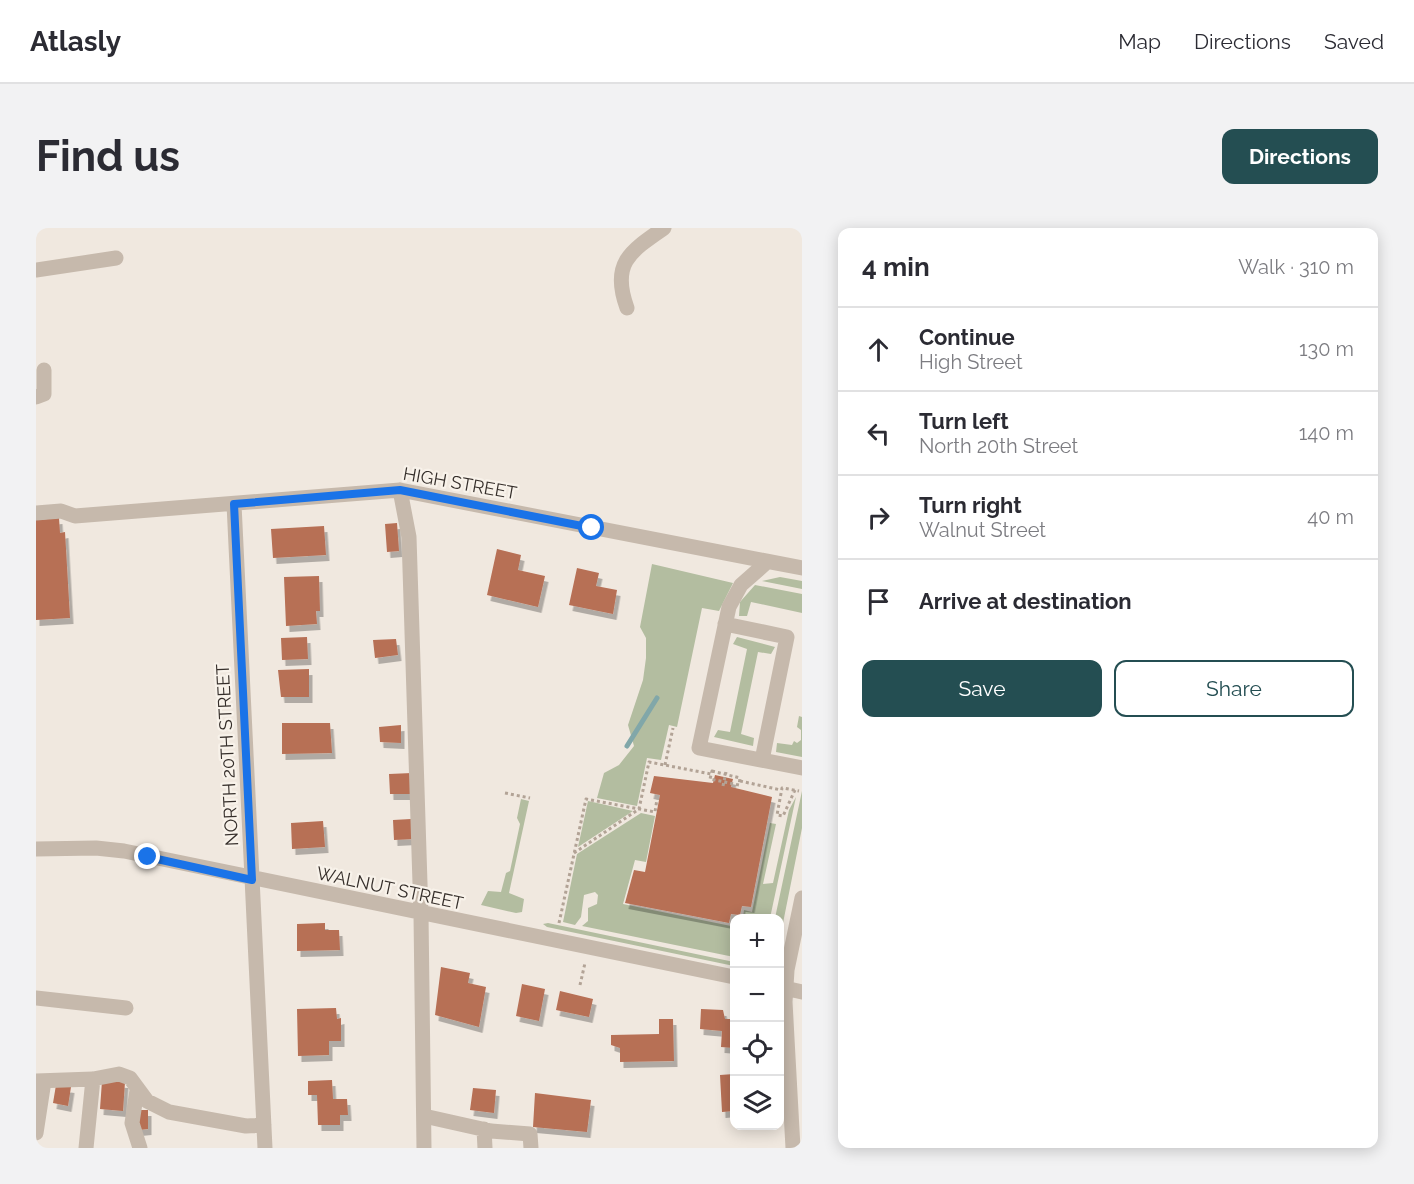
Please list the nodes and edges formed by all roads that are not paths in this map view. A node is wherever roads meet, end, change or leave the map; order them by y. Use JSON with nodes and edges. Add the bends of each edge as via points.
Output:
{"nodes":[{"id":1,"x":664,"y":228,"type":"edge"},
{"id":2,"x":117,"y":258,"type":"dead end"},
{"id":3,"x":36,"y":270,"type":"edge"},
{"id":4,"x":627,"y":308,"type":"dead end"},
{"id":5,"x":44,"y":370,"type":"dead end"},
{"id":6,"x":36,"y":398,"type":"edge"},
{"id":7,"x":400,"y":490,"type":"junction"},
{"id":8,"x":234,"y":504,"type":"junction"},
{"id":9,"x":36,"y":513,"type":"edge"},
{"id":10,"x":767,"y":562,"type":"junction"},
{"id":11,"x":802,"y":568,"type":"edge"},
{"id":12,"x":725,"y":624,"type":"junction"},
{"id":13,"x":762,"y":760,"type":"junction"},
{"id":14,"x":802,"y":768,"type":"edge"},
{"id":15,"x":36,"y":849,"type":"edge"},
{"id":16,"x":252,"y":880,"type":"junction"},
{"id":17,"x":802,"y":898,"type":"edge"},
{"id":18,"x":421,"y":915,"type":"junction"},
{"id":19,"x":730,"y":976,"type":"edge"},
{"id":20,"x":784,"y":982,"type":"edge"},
{"id":21,"x":784,"y":987,"type":"edge"},
{"id":22,"x":802,"y":992,"type":"edge"},
{"id":23,"x":36,"y":998,"type":"edge"},
{"id":24,"x":784,"y":1002,"type":"edge"},
{"id":25,"x":126,"y":1008,"type":"dead end"},
{"id":26,"x":93,"y":1079,"type":"junction"},
{"id":27,"x":40,"y":1081,"type":"edge"},
{"id":28,"x":137,"y":1090,"type":"junction"},
{"id":29,"x":424,"y":1116,"type":"junction"},
{"id":30,"x":264,"y":1125,"type":"junction"},
{"id":31,"x":484,"y":1129,"type":"junction"},
{"id":32,"x":36,"y":1133,"type":"edge"},
{"id":33,"x":86,"y":1148,"type":"edge"},
{"id":34,"x":140,"y":1148,"type":"edge"},
{"id":35,"x":265,"y":1148,"type":"edge"},
{"id":36,"x":424,"y":1148,"type":"edge"},
{"id":37,"x":484,"y":1148,"type":"edge"},
{"id":38,"x":531,"y":1148,"type":"edge"},
{"id":39,"x":793,"y":1148,"type":"edge"}],
"edges":[{"from":1,"to":4,"type":"street","via":[[635,248],[621,270],[620,289]]},
{"from":2,"to":3,"type":"street"},
{"from":5,"to":6,"type":"street","via":[[44,394]]},
{"from":7,"to":8,"type":"street","name":"HIGH STREET"},
{"from":7,"to":10,"type":"street","name":"HIGH STREET"},
{"from":7,"to":18,"type":"street","via":[[409,537]]},
{"from":8,"to":9,"type":"street","name":"HIGH STREET","via":[[75,516]]},
{"from":8,"to":16,"type":"street","name":"NORTH 20TH STREET"},
{"from":10,"to":11,"type":"street","name":"HIGH STREET"},
{"from":10,"to":12,"type":"street","via":[[737,591]]},
{"from":12,"to":13,"type":"street","via":[[788,637]]},
{"from":12,"to":13,"type":"street","via":[[699,748]]},
{"from":13,"to":14,"type":"street"},
{"from":15,"to":16,"type":"street","name":"WALNUT STREET","via":[[124,851]]},
{"from":16,"to":18,"type":"street","name":"WALNUT STREET"},
{"from":16,"to":30,"type":"street","name":"NORTH 20TH STREET"},
{"from":17,"to":20,"type":"street"},
{"from":18,"to":19,"type":"street","name":"WALNUT STREET"},
{"from":18,"to":29,"type":"street"},
{"from":21,"to":22,"type":"street"},
{"from":23,"to":25,"type":"street"},
{"from":24,"to":39,"type":"street"},
{"from":26,"to":27,"type":"street"},
{"from":26,"to":28,"type":"street","via":[[119,1074],[130,1078]]},
{"from":26,"to":33,"type":"street"},
{"from":27,"to":32,"type":"street"},
{"from":28,"to":30,"type":"street","via":[[147,1101],[169,1112],[246,1126]]},
{"from":28,"to":34,"type":"street","via":[[132,1123]]},
{"from":29,"to":31,"type":"street"},
{"from":29,"to":36,"type":"street"},
{"from":30,"to":35,"type":"street","name":"NORTH 20TH STREET"},
{"from":31,"to":37,"type":"street"},
{"from":31,"to":38,"type":"street","via":[[530,1134]]}]}
